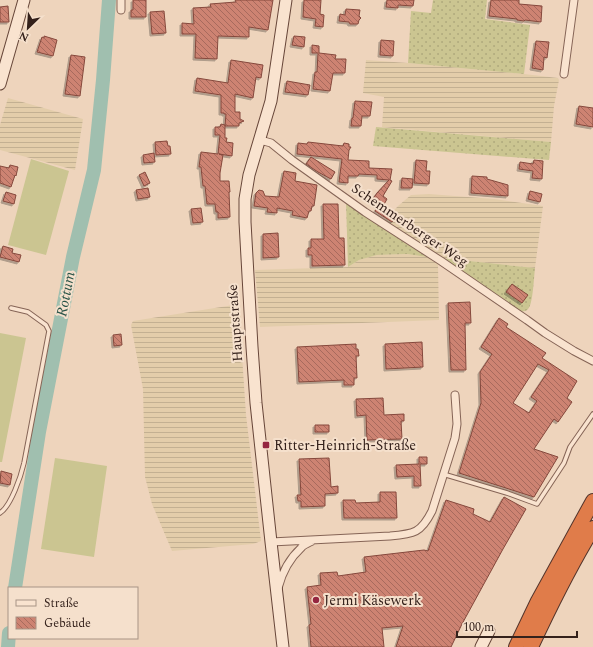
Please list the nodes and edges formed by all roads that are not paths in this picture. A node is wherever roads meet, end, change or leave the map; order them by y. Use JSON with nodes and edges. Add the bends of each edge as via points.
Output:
{"nodes":[{"id":1,"x":24,"y":0,"type":"edge"},
{"id":2,"x":121,"y":0,"type":"edge"},
{"id":3,"x":286,"y":0,"type":"edge"},
{"id":4,"x":574,"y":0,"type":"edge"},
{"id":5,"x":121,"y":10,"type":"dead end"},
{"id":6,"x":564,"y":74,"type":"dead end"},
{"id":7,"x":0,"y":84,"type":"edge"},
{"id":8,"x":260,"y":140,"type":"junction"},
{"id":9,"x":12,"y":308,"type":"dead end"},
{"id":10,"x":593,"y":361,"type":"edge"},
{"id":11,"x":455,"y":395,"type":"dead end"},
{"id":12,"x":593,"y":414,"type":"edge"},
{"id":13,"x":443,"y":474,"type":"junction"},
{"id":14,"x":593,"y":501,"type":"edge"},
{"id":15,"x":0,"y":513,"type":"edge"},
{"id":16,"x":593,"y":528,"type":"edge"},
{"id":17,"x":314,"y":540,"type":"junction"},
{"id":18,"x":271,"y":542,"type":"junction"},
{"id":19,"x":277,"y":594,"type":"junction"},
{"id":20,"x":489,"y":631,"type":"dead end"},
{"id":21,"x":283,"y":647,"type":"edge"},
{"id":22,"x":481,"y":647,"type":"edge"},
{"id":23,"x":516,"y":647,"type":"edge"},
{"id":24,"x":531,"y":647,"type":"edge"}],
"edges":[{"from":1,"to":7,"type":"main road"},
{"from":2,"to":5,"type":"street"},
{"from":3,"to":8,"type":"main road","name":"Hauptstraße","via":[[272,93]]},
{"from":4,"to":6,"type":"street"},
{"from":8,"to":10,"type":"street","name":"Schemmerberger Weg","via":[[271,143],[359,207],[545,333]]},
{"from":8,"to":18,"type":"main road","name":"Hauptstraße","via":[[249,175],[245,222],[252,354]]},
{"from":9,"to":15,"type":"lane","via":[[28,312],[46,325],[49,331],[24,463],[18,484]]},
{"from":11,"to":13,"type":"street","via":[[455,438]]},
{"from":12,"to":13,"type":"lane","via":[[537,504]]},
{"from":13,"to":17,"type":"street","via":[[432,511],[418,530],[401,536]]},
{"from":14,"to":23,"type":"highway"},
{"from":16,"to":24,"type":"highway","via":[[546,613]]},
{"from":17,"to":18,"type":"street"},
{"from":17,"to":19,"type":"street","via":[[301,546],[290,561]]},
{"from":18,"to":19,"type":"main road","name":"Hauptstraße"},
{"from":19,"to":21,"type":"main road","name":"Hauptstraße"},
{"from":20,"to":22,"type":"main road"}]}
